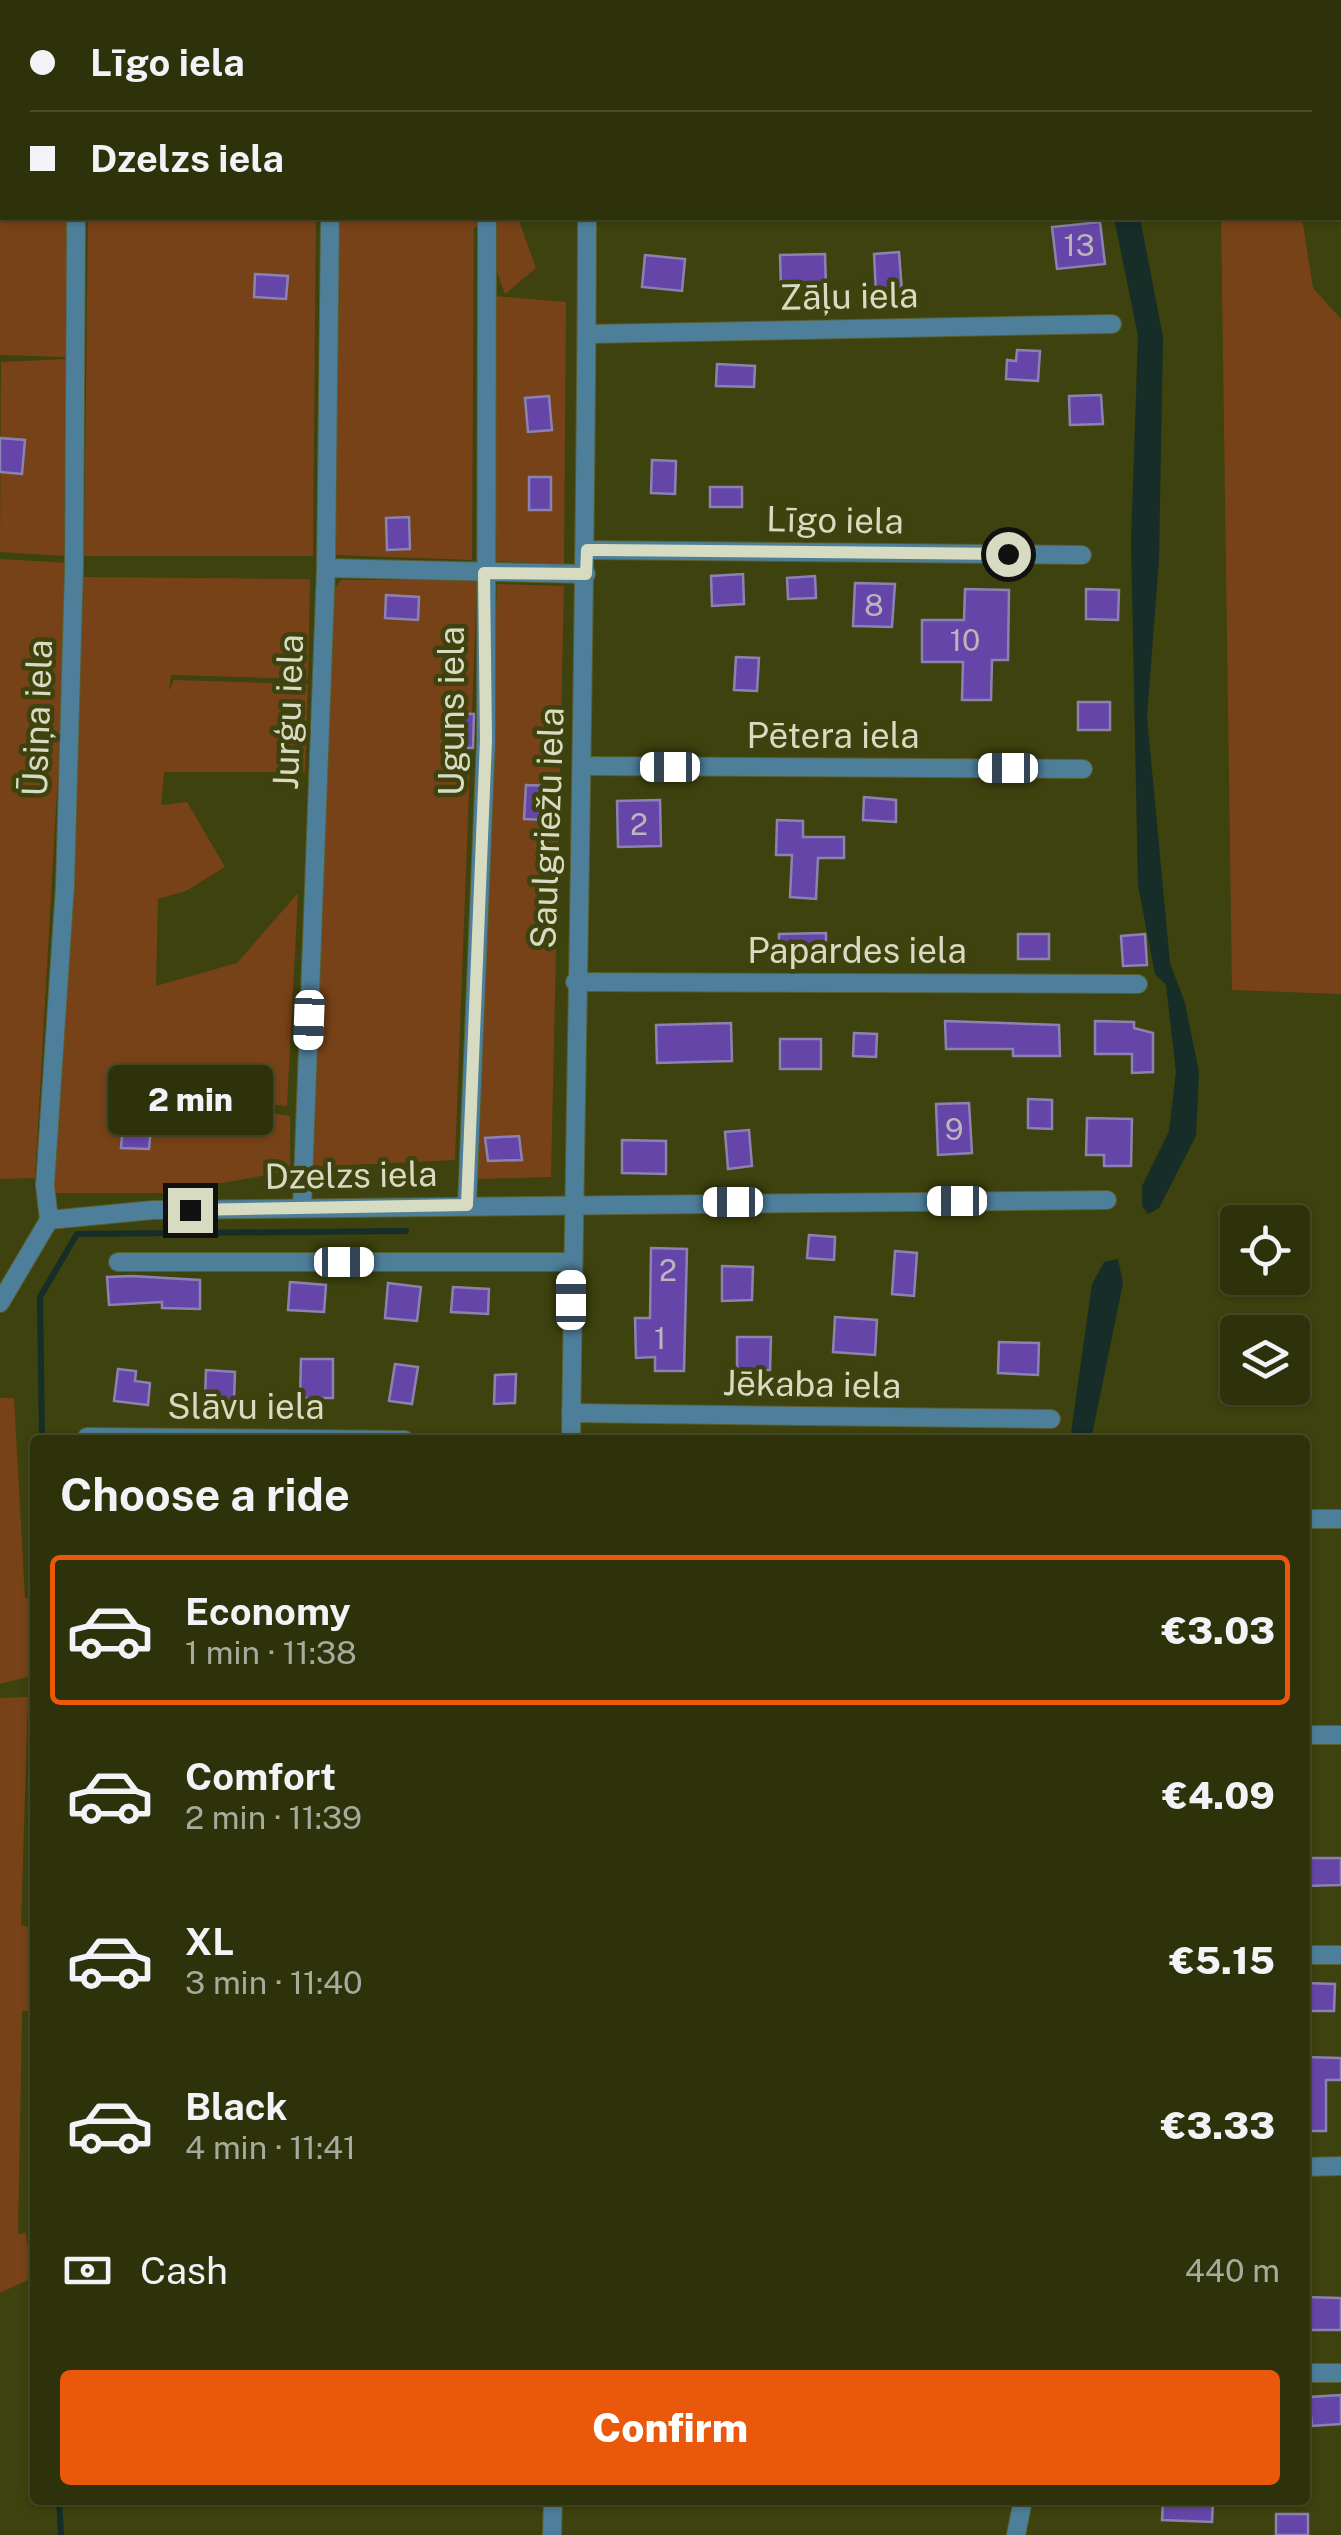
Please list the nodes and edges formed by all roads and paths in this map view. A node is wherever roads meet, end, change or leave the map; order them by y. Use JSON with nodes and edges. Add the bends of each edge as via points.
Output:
{"nodes":[{"id":1,"x":76,"y":220,"type":"edge"},
{"id":2,"x":330,"y":220,"type":"edge"},
{"id":3,"x":487,"y":220,"type":"edge"},
{"id":4,"x":587,"y":220,"type":"edge"},
{"id":5,"x":1112,"y":324,"type":"dead end"},
{"id":6,"x":587,"y":334,"type":"junction"},
{"id":7,"x":587,"y":550,"type":"junction"},
{"id":8,"x":1082,"y":556,"type":"dead end"},
{"id":9,"x":326,"y":568,"type":"junction"},
{"id":10,"x":484,"y":573,"type":"junction"},
{"id":11,"x":586,"y":574,"type":"junction"},
{"id":12,"x":582,"y":766,"type":"junction"},
{"id":13,"x":1083,"y":768,"type":"dead end"},
{"id":14,"x":574,"y":982,"type":"junction"},
{"id":15,"x":1138,"y":984,"type":"dead end"},
{"id":16,"x":1107,"y":1200,"type":"dead end"},
{"id":17,"x":571,"y":1204,"type":"junction"},
{"id":18,"x":467,"y":1205,"type":"junction"},
{"id":19,"x":302,"y":1208,"type":"junction"},
{"id":20,"x":49,"y":1220,"type":"junction"},
{"id":21,"x":118,"y":1262,"type":"dead end"},
{"id":22,"x":571,"y":1262,"type":"junction"},
{"id":23,"x":0,"y":1303,"type":"edge"},
{"id":24,"x":571,"y":1414,"type":"junction"},
{"id":25,"x":1052,"y":1419,"type":"dead end"},
{"id":26,"x":571,"y":1435,"type":"edge"},
{"id":27,"x":1310,"y":1519,"type":"edge"},
{"id":28,"x":1341,"y":1519,"type":"edge"},
{"id":29,"x":1341,"y":1735,"type":"edge"},
{"id":30,"x":1310,"y":1736,"type":"edge"},
{"id":31,"x":1310,"y":1955,"type":"edge"},
{"id":32,"x":1341,"y":1955,"type":"edge"},
{"id":33,"x":1341,"y":2166,"type":"edge"},
{"id":34,"x":1310,"y":2167,"type":"edge"},
{"id":35,"x":1310,"y":2373,"type":"edge"},
{"id":36,"x":1341,"y":2373,"type":"edge"},
{"id":37,"x":553,"y":2505,"type":"edge"},
{"id":38,"x":1023,"y":2505,"type":"edge"},
{"id":39,"x":552,"y":2535,"type":"edge"},
{"id":40,"x":1016,"y":2535,"type":"edge"}],
"edges":[{"from":1,"to":20,"type":"street","name":"Ūsiņa iela","via":[[65,886],[45,1185]]},
{"from":2,"to":9,"type":"street","name":"Jurģu iela"},
{"from":3,"to":10,"type":"street","name":"Uguns iela"},
{"from":4,"to":6,"type":"street","name":"Saulgriežu iela"},
{"from":5,"to":6,"type":"street","name":"Zāļu iela"},
{"from":6,"to":7,"type":"street","name":"Saulgriežu iela"},
{"from":7,"to":8,"type":"street","name":"Līgo iela"},
{"from":7,"to":11,"type":"street","name":"Saulgriežu iela"},
{"from":9,"to":10,"type":"street"},
{"from":9,"to":19,"type":"street","name":"Jurģu iela"},
{"from":10,"to":11,"type":"street"},
{"from":10,"to":18,"type":"street","name":"Uguns iela","via":[[486,740]]},
{"from":11,"to":12,"type":"street","name":"Saulgriežu iela"},
{"from":12,"to":13,"type":"street","name":"Pētera iela"},
{"from":12,"to":14,"type":"street","name":"Saulgriežu iela"},
{"from":14,"to":15,"type":"street","name":"Papardes iela"},
{"from":14,"to":17,"type":"street","name":"Saulgriežu iela"},
{"from":16,"to":17,"type":"street","name":"Dzelzs iela"},
{"from":17,"to":18,"type":"street","name":"Dzelzs iela"},
{"from":17,"to":22,"type":"street","name":"Saulgriežu iela"},
{"from":18,"to":19,"type":"street","name":"Dzelzs iela"},
{"from":19,"to":20,"type":"street","name":"Dzelzs iela","via":[[153,1210]]},
{"from":20,"to":23,"type":"street"},
{"from":21,"to":22,"type":"street"},
{"from":22,"to":24,"type":"street","name":"Saulgriežu iela"},
{"from":24,"to":25,"type":"street","name":"Jēkaba iela"},
{"from":24,"to":26,"type":"street","name":"Saulgriežu iela"},
{"from":27,"to":28,"type":"street"},
{"from":29,"to":30,"type":"street"},
{"from":31,"to":32,"type":"street"},
{"from":33,"to":34,"type":"street"},
{"from":35,"to":36,"type":"street"},
{"from":37,"to":39,"type":"street"},
{"from":38,"to":40,"type":"street"}]}
